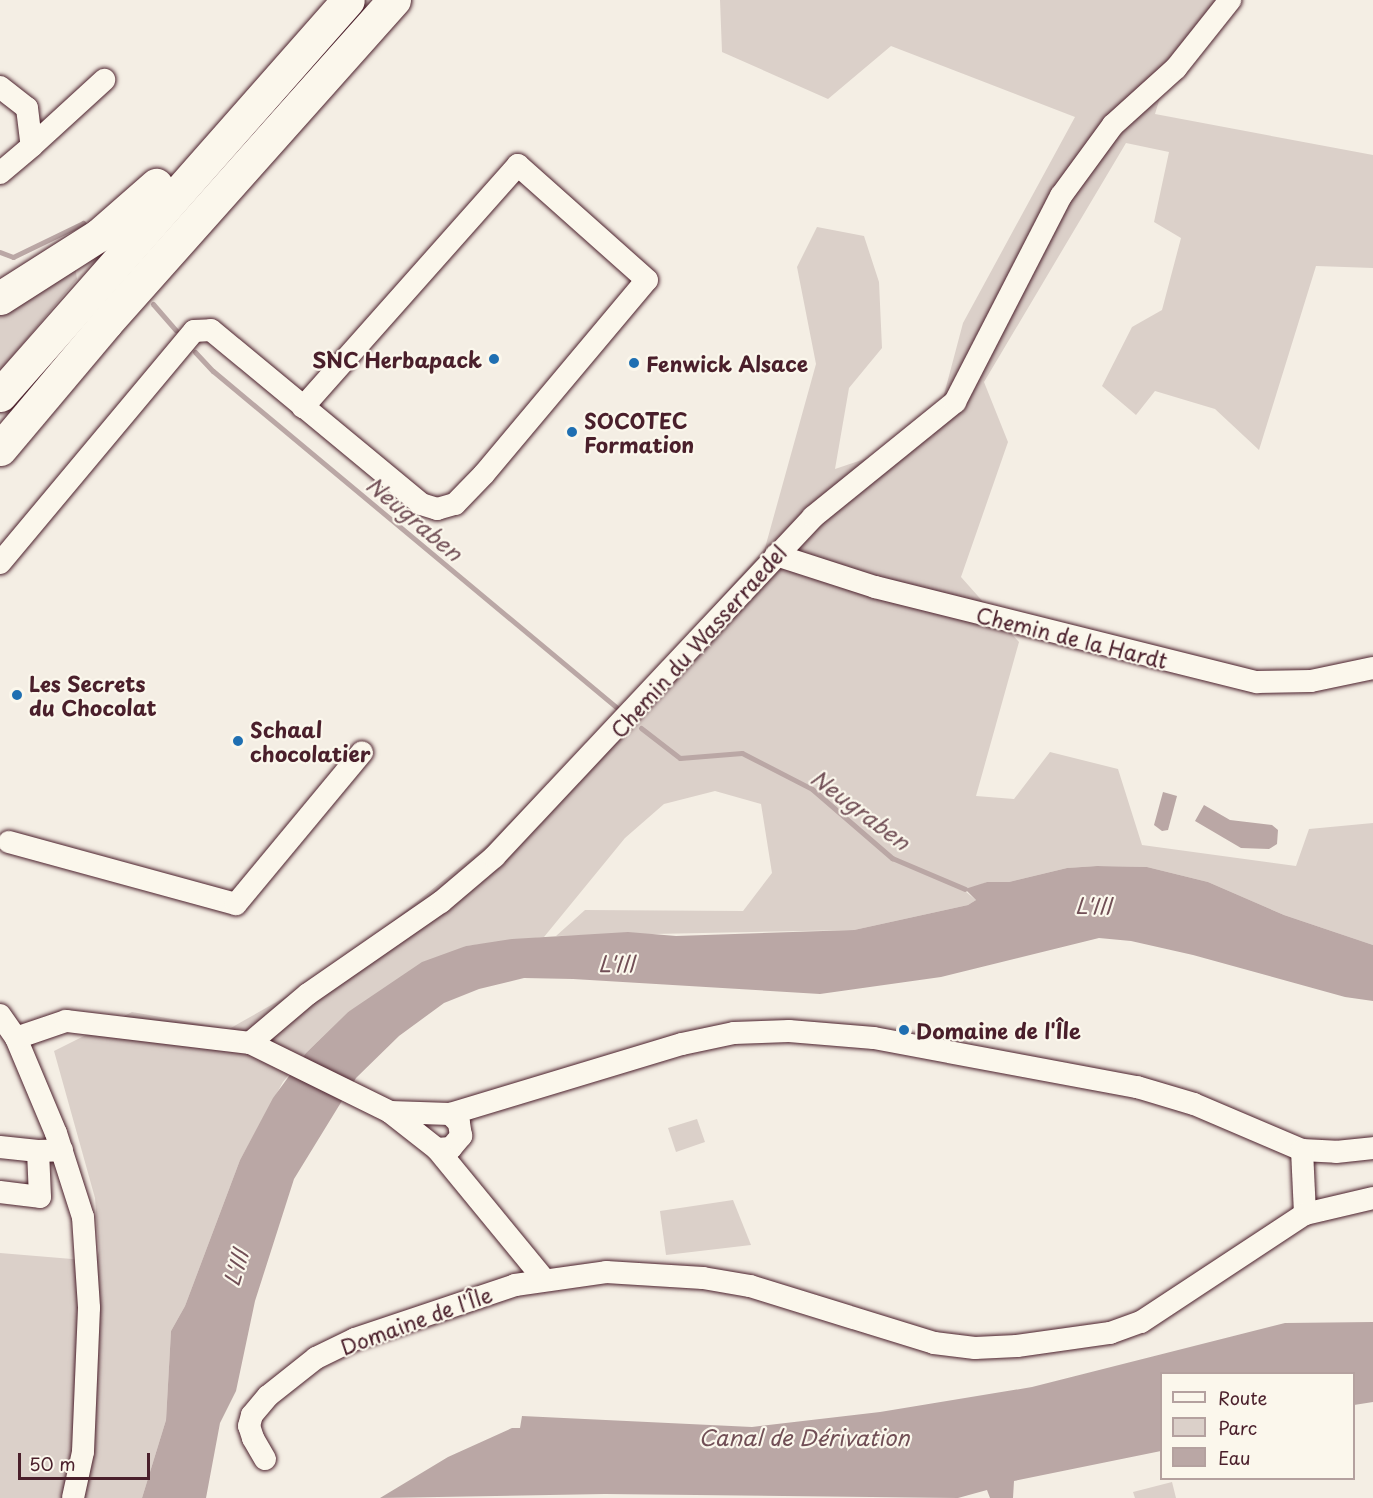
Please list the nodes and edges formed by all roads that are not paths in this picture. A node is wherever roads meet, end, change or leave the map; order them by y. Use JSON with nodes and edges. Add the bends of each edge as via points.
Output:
{"nodes":[{"id":1,"x":394,"y":0,"type":"edge"},
{"id":2,"x":1230,"y":0,"type":"edge"},
{"id":3,"x":338,"y":10,"type":"edge"},
{"id":4,"x":104,"y":80,"type":"dead end"},
{"id":5,"x":0,"y":87,"type":"edge"},
{"id":6,"x":32,"y":146,"type":"junction"},
{"id":7,"x":0,"y":173,"type":"edge"},
{"id":8,"x":99,"y":235,"type":"junction"},
{"id":9,"x":0,"y":276,"type":"edge"},
{"id":10,"x":0,"y":298,"type":"edge"},
{"id":11,"x":0,"y":395,"type":"edge"},
{"id":12,"x":303,"y":406,"type":"junction"},
{"id":13,"x":0,"y":449,"type":"edge"},
{"id":14,"x":776,"y":555,"type":"junction"},
{"id":15,"x":0,"y":563,"type":"edge"},
{"id":16,"x":1373,"y":668,"type":"edge"},
{"id":17,"x":362,"y":752,"type":"dead end"},
{"id":18,"x":9,"y":842,"type":"dead end"},
{"id":19,"x":0,"y":1015,"type":"edge"},
{"id":20,"x":16,"y":1038,"type":"junction"},
{"id":21,"x":250,"y":1043,"type":"junction"},
{"id":22,"x":444,"y":1131,"type":"junction"},
{"id":23,"x":0,"y":1147,"type":"edge"},
{"id":24,"x":1373,"y":1148,"type":"edge"},
{"id":25,"x":62,"y":1150,"type":"junction"},
{"id":26,"x":1302,"y":1150,"type":"junction"},
{"id":27,"x":38,"y":1151,"type":"junction"},
{"id":28,"x":0,"y":1192,"type":"edge"},
{"id":29,"x":1373,"y":1198,"type":"edge"},
{"id":30,"x":1305,"y":1214,"type":"junction"},
{"id":31,"x":543,"y":1278,"type":"junction"},
{"id":32,"x":266,"y":1459,"type":"dead end"},
{"id":33,"x":73,"y":1498,"type":"edge"}],
"edges":[{"from":1,"to":13,"type":"highway","via":[[106,323]]},
{"from":2,"to":14,"type":"street","name":"Chemin du Wasserraedel","via":[[1176,68],[1113,124],[1061,195],[956,402],[813,517]]},
{"from":3,"to":8,"type":"highway","via":[[291,40],[169,172]]},
{"from":3,"to":11,"type":"highway"},
{"from":4,"to":6,"type":"street"},
{"from":5,"to":6,"type":"street","via":[[27,108]]},
{"from":6,"to":7,"type":"street"},
{"from":8,"to":9,"type":"highway","via":[[77,240]]},
{"from":8,"to":10,"type":"highway"},
{"from":12,"to":12,"type":"street","via":[[421,504],[437,509],[455,504],[647,280],[518,165]]},
{"from":12,"to":15,"type":"street","via":[[212,330],[195,331]]},
{"from":14,"to":16,"type":"street","name":"Chemin de la Hardt","via":[[875,587],[1257,682],[1311,681]]},
{"from":14,"to":21,"type":"street","name":"Chemin du Wasserraedel","via":[[617,730],[494,856],[441,902],[308,994]]},
{"from":17,"to":18,"type":"street","via":[[236,904]]},
{"from":19,"to":20,"type":"street"},
{"from":20,"to":21,"type":"street","via":[[66,1020]]},
{"from":20,"to":25,"type":"street"},
{"from":21,"to":22,"type":"street","via":[[390,1112]]},
{"from":22,"to":26,"type":"street","via":[[490,1105],[682,1044],[734,1033],[789,1031],[874,1038],[1137,1087],[1194,1104]]},
{"from":22,"to":31,"type":"street","via":[[464,1183]]},
{"from":23,"to":27,"type":"street"},
{"from":24,"to":26,"type":"street"},
{"from":25,"to":27,"type":"street"},
{"from":25,"to":33,"type":"street","via":[[83,1217],[89,1308],[83,1452]]},
{"from":26,"to":30,"type":"street"},
{"from":27,"to":28,"type":"street","via":[[40,1197]]},
{"from":29,"to":30,"type":"street","name":"Domaine de l'Île"},
{"from":30,"to":31,"type":"street","name":"Domaine de l'Île","via":[[1141,1322],[1110,1333],[994,1349],[934,1343],[750,1286],[712,1279],[632,1271]]},
{"from":31,"to":32,"type":"street","name":"Domaine de l'Île","via":[[382,1329],[316,1358],[268,1396],[252,1415],[249,1426]]}]}
